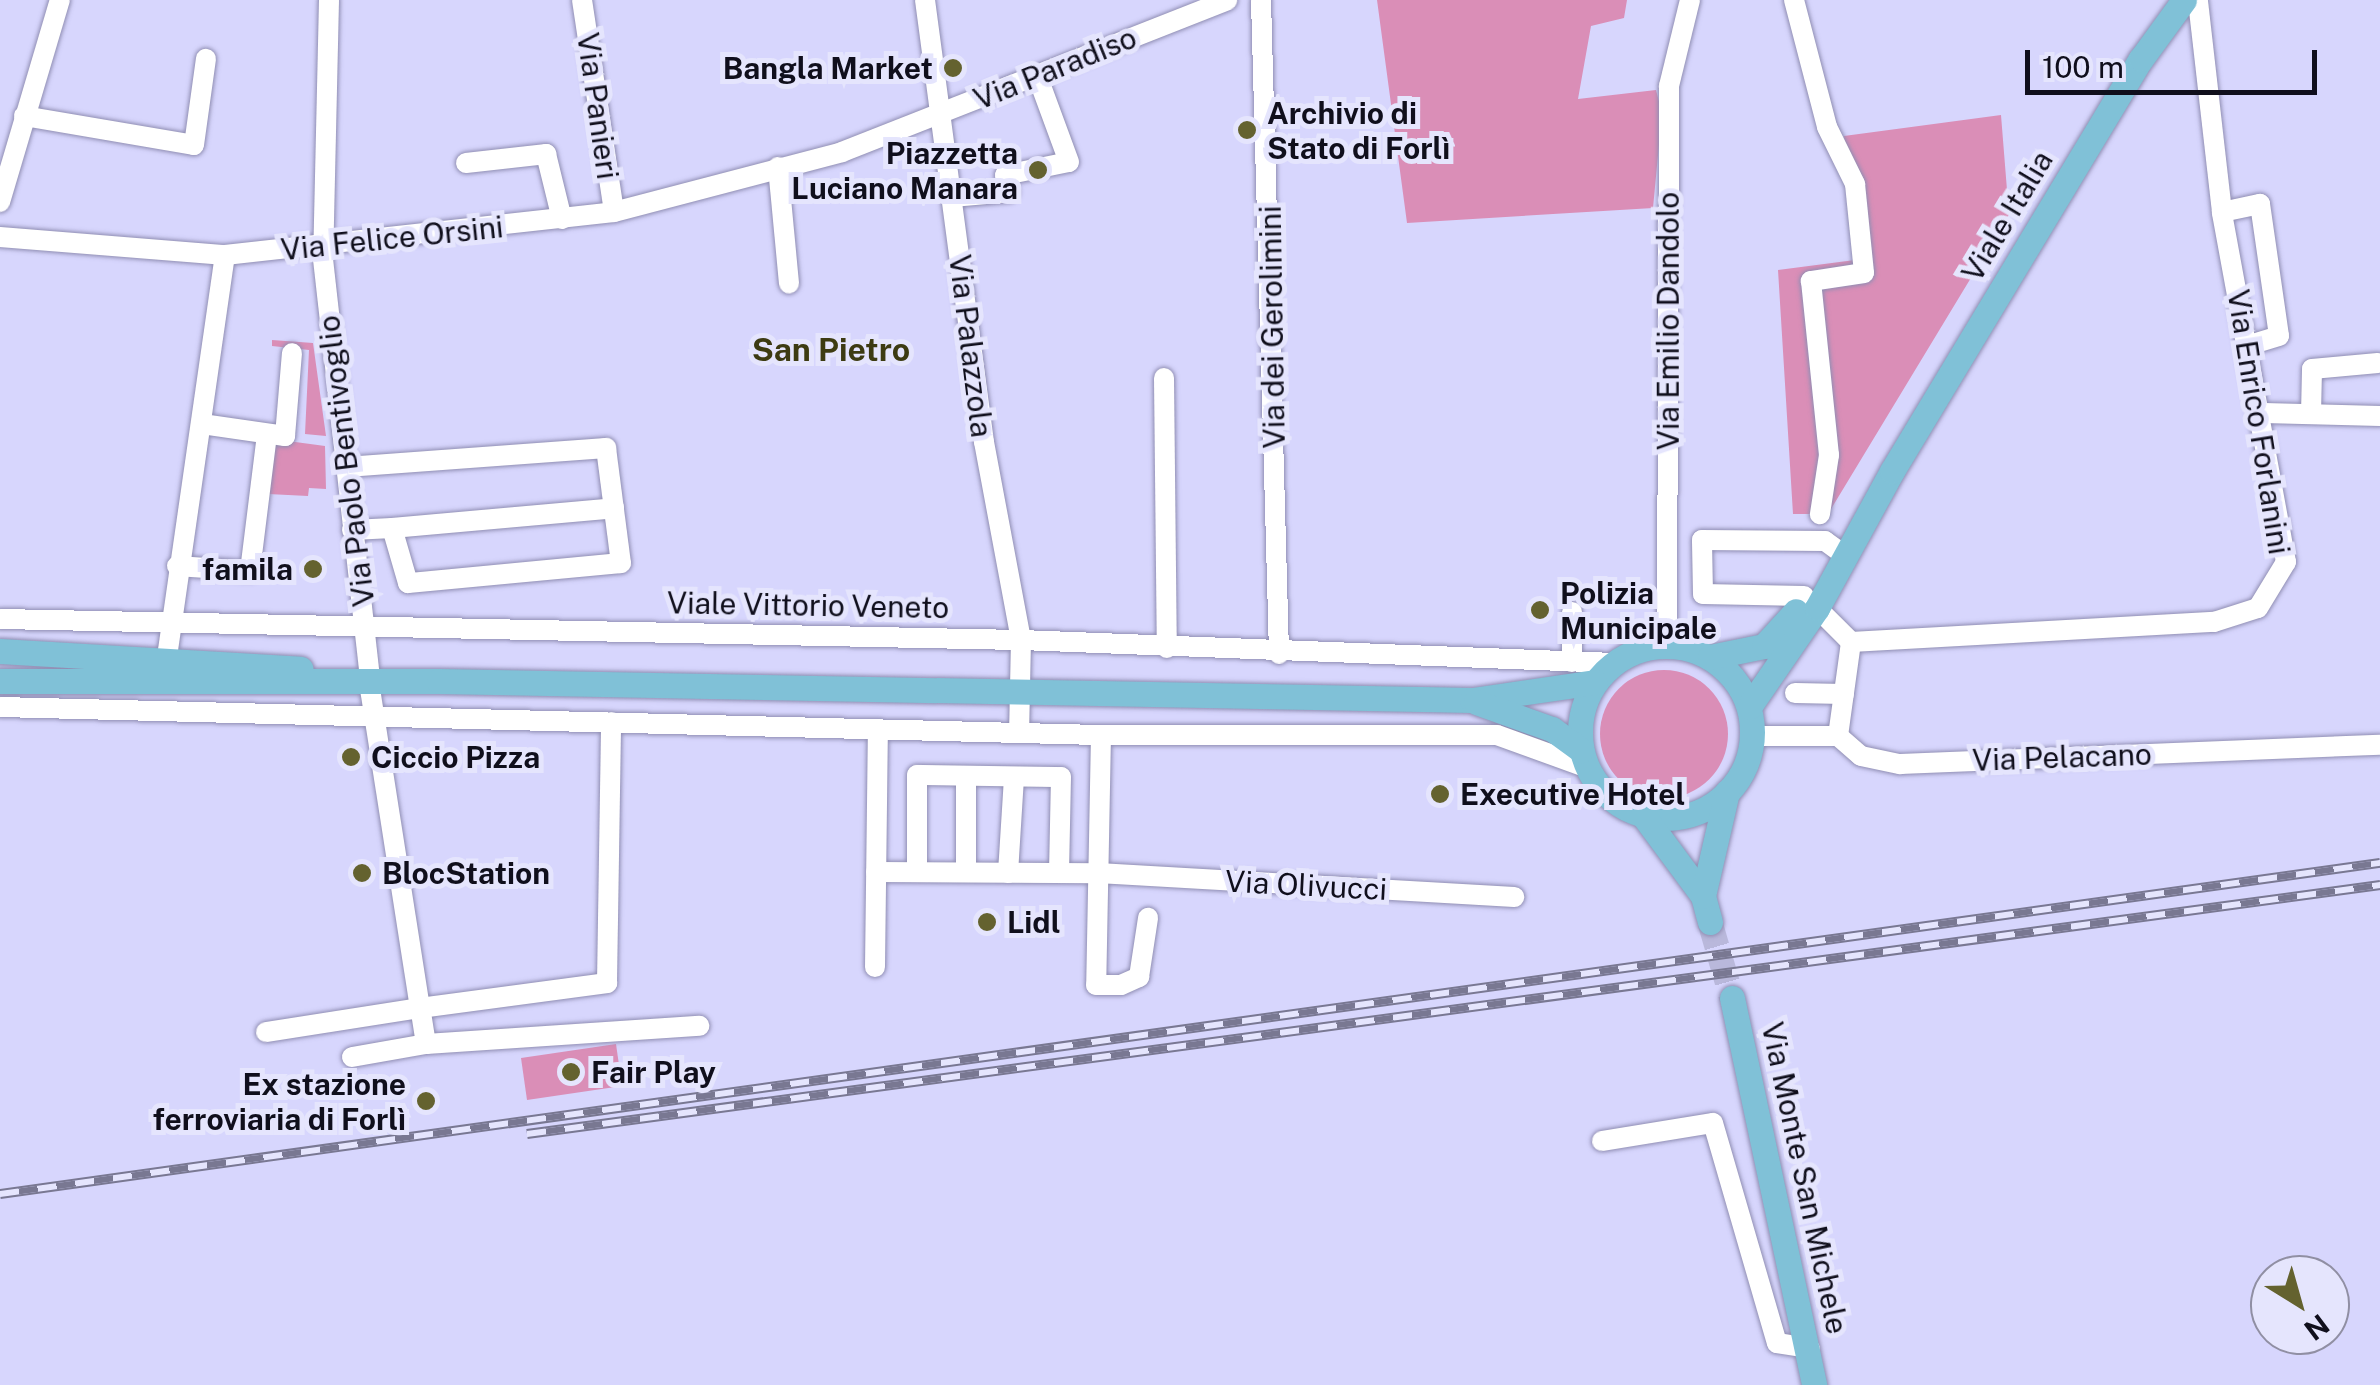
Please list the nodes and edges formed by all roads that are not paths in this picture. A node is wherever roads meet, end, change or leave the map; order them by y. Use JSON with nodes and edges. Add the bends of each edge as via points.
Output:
{"nodes":[{"id":1,"x":60,"y":0,"type":"edge"},
{"id":2,"x":329,"y":0,"type":"edge"},
{"id":3,"x":582,"y":0,"type":"edge"},
{"id":4,"x":925,"y":0,"type":"edge"},
{"id":5,"x":1226,"y":0,"type":"edge"},
{"id":6,"x":1261,"y":0,"type":"edge"},
{"id":7,"x":1690,"y":0,"type":"edge"},
{"id":8,"x":1794,"y":0,"type":"edge"},
{"id":9,"x":2198,"y":0,"type":"edge"},
{"id":10,"x":2175,"y":3,"type":"edge"},
{"id":11,"x":206,"y":59,"type":"dead end"},
{"id":12,"x":1037,"y":75,"type":"junction"},
{"id":13,"x":939,"y":114,"type":"junction"},
{"id":14,"x":24,"y":116,"type":"junction"},
{"id":15,"x":466,"y":163,"type":"dead end"},
{"id":16,"x":778,"y":167,"type":"junction"},
{"id":17,"x":952,"y":197,"type":"junction"},
{"id":18,"x":0,"y":202,"type":"edge"},
{"id":19,"x":614,"y":212,"type":"junction"},
{"id":20,"x":2222,"y":212,"type":"junction"},
{"id":21,"x":562,"y":219,"type":"junction"},
{"id":22,"x":0,"y":237,"type":"edge"},
{"id":23,"x":325,"y":248,"type":"junction"},
{"id":24,"x":225,"y":255,"type":"junction"},
{"id":25,"x":789,"y":283,"type":"dead end"},
{"id":26,"x":2250,"y":346,"type":"junction"},
{"id":27,"x":292,"y":353,"type":"dead end"},
{"id":28,"x":2378,"y":363,"type":"edge"},
{"id":29,"x":1164,"y":378,"type":"dead end"},
{"id":30,"x":2264,"y":413,"type":"junction"},
{"id":31,"x":2311,"y":414,"type":"junction"},
{"id":32,"x":2380,"y":416,"type":"edge"},
{"id":33,"x":202,"y":424,"type":"junction"},
{"id":34,"x":267,"y":434,"type":"junction"},
{"id":35,"x":346,"y":467,"type":"junction"},
{"id":36,"x":614,"y":508,"type":"junction"},
{"id":37,"x":1820,"y":514,"type":"dead end"},
{"id":38,"x":392,"y":528,"type":"junction"},
{"id":39,"x":352,"y":530,"type":"junction"},
{"id":40,"x":1840,"y":552,"type":"junction"},
{"id":41,"x":177,"y":566,"type":"junction"},
{"id":42,"x":1811,"y":602,"type":"junction"},
{"id":43,"x":1572,"y":612,"type":"dead end"},
{"id":44,"x":0,"y":619,"type":"edge"},
{"id":45,"x":171,"y":623,"type":"junction"},
{"id":46,"x":366,"y":631,"type":"junction"},
{"id":47,"x":1022,"y":640,"type":"junction"},
{"id":48,"x":1851,"y":642,"type":"junction"},
{"id":49,"x":1666,"y":645,"type":"junction"},
{"id":50,"x":1167,"y":648,"type":"junction"},
{"id":51,"x":0,"y":651,"type":"edge"},
{"id":52,"x":1279,"y":654,"type":"junction"},
{"id":53,"x":167,"y":658,"type":"junction"},
{"id":54,"x":1710,"y":658,"type":"junction"},
{"id":55,"x":1572,"y":662,"type":"junction"},
{"id":56,"x":1614,"y":663,"type":"junction"},
{"id":57,"x":370,"y":679,"type":"junction"},
{"id":58,"x":0,"y":681,"type":"edge"},
{"id":59,"x":1595,"y":682,"type":"junction"},
{"id":60,"x":1020,"y":692,"type":"junction"},
{"id":61,"x":1795,"y":694,"type":"dead end"},
{"id":62,"x":1844,"y":694,"type":"junction"},
{"id":63,"x":36,"y":695,"type":"junction"},
{"id":64,"x":166,"y":698,"type":"junction"},
{"id":65,"x":1472,"y":700,"type":"junction"},
{"id":66,"x":1749,"y":706,"type":"junction"},
{"id":67,"x":0,"y":707,"type":"edge"},
{"id":68,"x":373,"y":715,"type":"junction"},
{"id":69,"x":612,"y":722,"type":"junction"},
{"id":70,"x":878,"y":729,"type":"junction"},
{"id":71,"x":1020,"y":733,"type":"junction"},
{"id":72,"x":1100,"y":735,"type":"junction"},
{"id":73,"x":1752,"y":736,"type":"junction"},
{"id":74,"x":1838,"y":736,"type":"junction"},
{"id":75,"x":2380,"y":745,"type":"edge"},
{"id":76,"x":1584,"y":759,"type":"junction"},
{"id":77,"x":966,"y":776,"type":"junction"},
{"id":78,"x":1014,"y":777,"type":"junction"},
{"id":79,"x":1727,"y":792,"type":"junction"},
{"id":80,"x":1643,"y":814,"type":"junction"},
{"id":81,"x":876,"y":872,"type":"junction"},
{"id":82,"x":917,"y":872,"type":"junction"},
{"id":83,"x":966,"y":872,"type":"junction"},
{"id":84,"x":1008,"y":872,"type":"junction"},
{"id":85,"x":1059,"y":873,"type":"junction"},
{"id":86,"x":1098,"y":873,"type":"junction"},
{"id":87,"x":1703,"y":896,"type":"junction"},
{"id":88,"x":1514,"y":898,"type":"dead end"},
{"id":89,"x":1148,"y":918,"type":"dead end"},
{"id":90,"x":1710,"y":922,"type":"tunnel mouth"},
{"id":91,"x":875,"y":967,"type":"dead end"},
{"id":92,"x":1732,"y":998,"type":"tunnel mouth"},
{"id":93,"x":420,"y":1008,"type":"junction"},
{"id":94,"x":700,"y":1026,"type":"dead end"},
{"id":95,"x":266,"y":1032,"type":"dead end"},
{"id":96,"x":426,"y":1044,"type":"junction"},
{"id":97,"x":352,"y":1057,"type":"dead end"},
{"id":98,"x":1602,"y":1141,"type":"dead end"},
{"id":99,"x":1815,"y":1372,"type":"edge"}],
"edges":[{"from":1,"to":14,"type":"street"},
{"from":2,"to":23,"type":"street","name":"Via Paolo Bentivoglio"},
{"from":3,"to":19,"type":"street","name":"Via Panieri"},
{"from":4,"to":13,"type":"street","name":"Via Palazzola"},
{"from":5,"to":12,"type":"street","name":"Via Paradiso"},
{"from":6,"to":52,"type":"street","name":"Via dei Gerolimini"},
{"from":7,"to":49,"type":"street","name":"Via Emilio Dandolo","via":[[1669,86]]},
{"from":8,"to":37,"type":"street","via":[[1827,127],[1855,184],[1864,273],[1811,281],[1828,454]]},
{"from":9,"to":20,"type":"street","name":"Via Enrico Forlanini"},
{"from":10,"to":40,"type":"main road","name":"Viale Italia"},
{"from":11,"to":14,"type":"street","via":[[194,145]]},
{"from":12,"to":13,"type":"street","name":"Via Paradiso"},
{"from":12,"to":17,"type":"street","via":[[1069,162],[1005,175],[1009,192]]},
{"from":13,"to":16,"type":"street","name":"Via Felice Orsini","via":[[842,152]]},
{"from":13,"to":17,"type":"street","name":"Via Palazzola"},
{"from":14,"to":18,"type":"street"},
{"from":15,"to":21,"type":"street","via":[[546,154]]},
{"from":16,"to":19,"type":"street","name":"Via Felice Orsini"},
{"from":16,"to":25,"type":"street"},
{"from":17,"to":47,"type":"street","name":"Via Palazzola","via":[[984,442]]},
{"from":19,"to":21,"type":"street","name":"Via Felice Orsini"},
{"from":20,"to":26,"type":"street","name":"Via Enrico Forlanini"},
{"from":20,"to":26,"type":"street","via":[[2260,204],[2279,336]]},
{"from":21,"to":23,"type":"street","name":"Via Felice Orsini"},
{"from":22,"to":24,"type":"street","name":"Via Felice Orsini"},
{"from":23,"to":24,"type":"street","name":"Via Felice Orsini"},
{"from":23,"to":35,"type":"street","name":"Via Paolo Bentivoglio"},
{"from":24,"to":33,"type":"street"},
{"from":26,"to":30,"type":"street","name":"Via Enrico Forlanini"},
{"from":27,"to":34,"type":"street","via":[[285,436]]},
{"from":28,"to":31,"type":"street","via":[[2312,370]]},
{"from":29,"to":50,"type":"street"},
{"from":30,"to":31,"type":"street"},
{"from":30,"to":48,"type":"street","name":"Via Enrico Forlanini","via":[[2286,562],[2258,608],[2214,622]]},
{"from":31,"to":32,"type":"street"},
{"from":33,"to":34,"type":"street"},
{"from":33,"to":41,"type":"street"},
{"from":34,"to":41,"type":"street","via":[[250,571]]},
{"from":35,"to":36,"type":"street","via":[[606,448]]},
{"from":35,"to":39,"type":"street","name":"Via Paolo Bentivoglio"},
{"from":36,"to":38,"type":"street"},
{"from":36,"to":38,"type":"street","via":[[620,563],[408,583]]},
{"from":38,"to":39,"type":"street"},
{"from":39,"to":46,"type":"street","name":"Via Paolo Bentivoglio"},
{"from":40,"to":42,"type":"main road","name":"Viale Italia"},
{"from":40,"to":42,"type":"street","via":[[1826,542],[1702,540],[1703,594]]},
{"from":41,"to":45,"type":"street"},
{"from":42,"to":48,"type":"street"},
{"from":42,"to":54,"type":"main road","name":"Viale Italia","via":[[1764,646]]},
{"from":42,"to":66,"type":"main road","name":"Viale Italia"},
{"from":43,"to":55,"type":"street"},
{"from":44,"to":45,"type":"street","name":"Viale Vittorio Veneto"},
{"from":45,"to":46,"type":"street","name":"Viale Vittorio Veneto"},
{"from":45,"to":53,"type":"street"},
{"from":46,"to":47,"type":"street","name":"Viale Vittorio Veneto"},
{"from":46,"to":57,"type":"street","name":"Via Paolo Bentivoglio"},
{"from":47,"to":50,"type":"street","name":"Viale Vittorio Veneto"},
{"from":47,"to":60,"type":"street","name":"Via Palazzola"},
{"from":48,"to":62,"type":"street"},
{"from":49,"to":54,"type":"main road"},
{"from":49,"to":56,"type":"main road"},
{"from":50,"to":52,"type":"street","name":"Viale Vittorio Veneto"},
{"from":51,"to":53,"type":"main road"},
{"from":52,"to":55,"type":"street","name":"Viale Vittorio Veneto"},
{"from":53,"to":57,"type":"main road"},
{"from":54,"to":66,"type":"main road"},
{"from":55,"to":56,"type":"street","name":"Viale Vittorio Veneto"},
{"from":56,"to":59,"type":"main road"},
{"from":57,"to":60,"type":"main road"},
{"from":57,"to":64,"type":"main road"},
{"from":57,"to":68,"type":"street","name":"Via Paolo Bentivoglio"},
{"from":58,"to":63,"type":"main road"},
{"from":59,"to":65,"type":"main road"},
{"from":59,"to":76,"type":"main road","via":[[1582,714]]},
{"from":60,"to":65,"type":"main road"},
{"from":60,"to":71,"type":"street","name":"Via Palazzola"},
{"from":61,"to":62,"type":"street"},
{"from":62,"to":74,"type":"street"},
{"from":63,"to":64,"type":"main road"},
{"from":63,"to":67,"type":"street"},
{"from":64,"to":68,"type":"street"},
{"from":65,"to":76,"type":"main road","via":[[1525,717]]},
{"from":66,"to":73,"type":"main road"},
{"from":68,"to":69,"type":"street"},
{"from":68,"to":93,"type":"street","name":"Via Paolo Bentivoglio"},
{"from":69,"to":70,"type":"street"},
{"from":69,"to":93,"type":"street","via":[[607,982]]},
{"from":70,"to":71,"type":"street"},
{"from":70,"to":81,"type":"street"},
{"from":71,"to":72,"type":"street"},
{"from":72,"to":76,"type":"street","via":[[1498,735]]},
{"from":72,"to":86,"type":"street"},
{"from":73,"to":74,"type":"street","name":"Via Pelacano"},
{"from":73,"to":79,"type":"main road"},
{"from":74,"to":75,"type":"street","name":"Via Pelacano","via":[[1861,756],[1900,764]]},
{"from":76,"to":80,"type":"main road","via":[[1620,805]]},
{"from":77,"to":78,"type":"street"},
{"from":77,"to":82,"type":"street","via":[[917,775]]},
{"from":77,"to":83,"type":"street"},
{"from":78,"to":84,"type":"street"},
{"from":78,"to":85,"type":"street","via":[[1061,777]]},
{"from":79,"to":80,"type":"main road","via":[[1688,815]]},
{"from":79,"to":87,"type":"main road"},
{"from":80,"to":87,"type":"main road"},
{"from":81,"to":82,"type":"street","name":"Via Olivucci"},
{"from":81,"to":91,"type":"street"},
{"from":82,"to":83,"type":"street","name":"Via Olivucci"},
{"from":83,"to":84,"type":"street","name":"Via Olivucci"},
{"from":84,"to":85,"type":"street","name":"Via Olivucci"},
{"from":85,"to":86,"type":"street","name":"Via Olivucci"},
{"from":86,"to":88,"type":"street","name":"Via Olivucci"},
{"from":86,"to":89,"type":"street","via":[[1096,985],[1138,977]]},
{"from":87,"to":90,"type":"main road"},
{"from":92,"to":99,"type":"main road","name":"Via Monte San Michele"},
{"from":93,"to":95,"type":"street"},
{"from":93,"to":96,"type":"street","name":"Via Paolo Bentivoglio"},
{"from":94,"to":96,"type":"street"},
{"from":96,"to":97,"type":"street"},
{"from":98,"to":99,"type":"street","via":[[1714,1123],[1777,1343]]}]}
